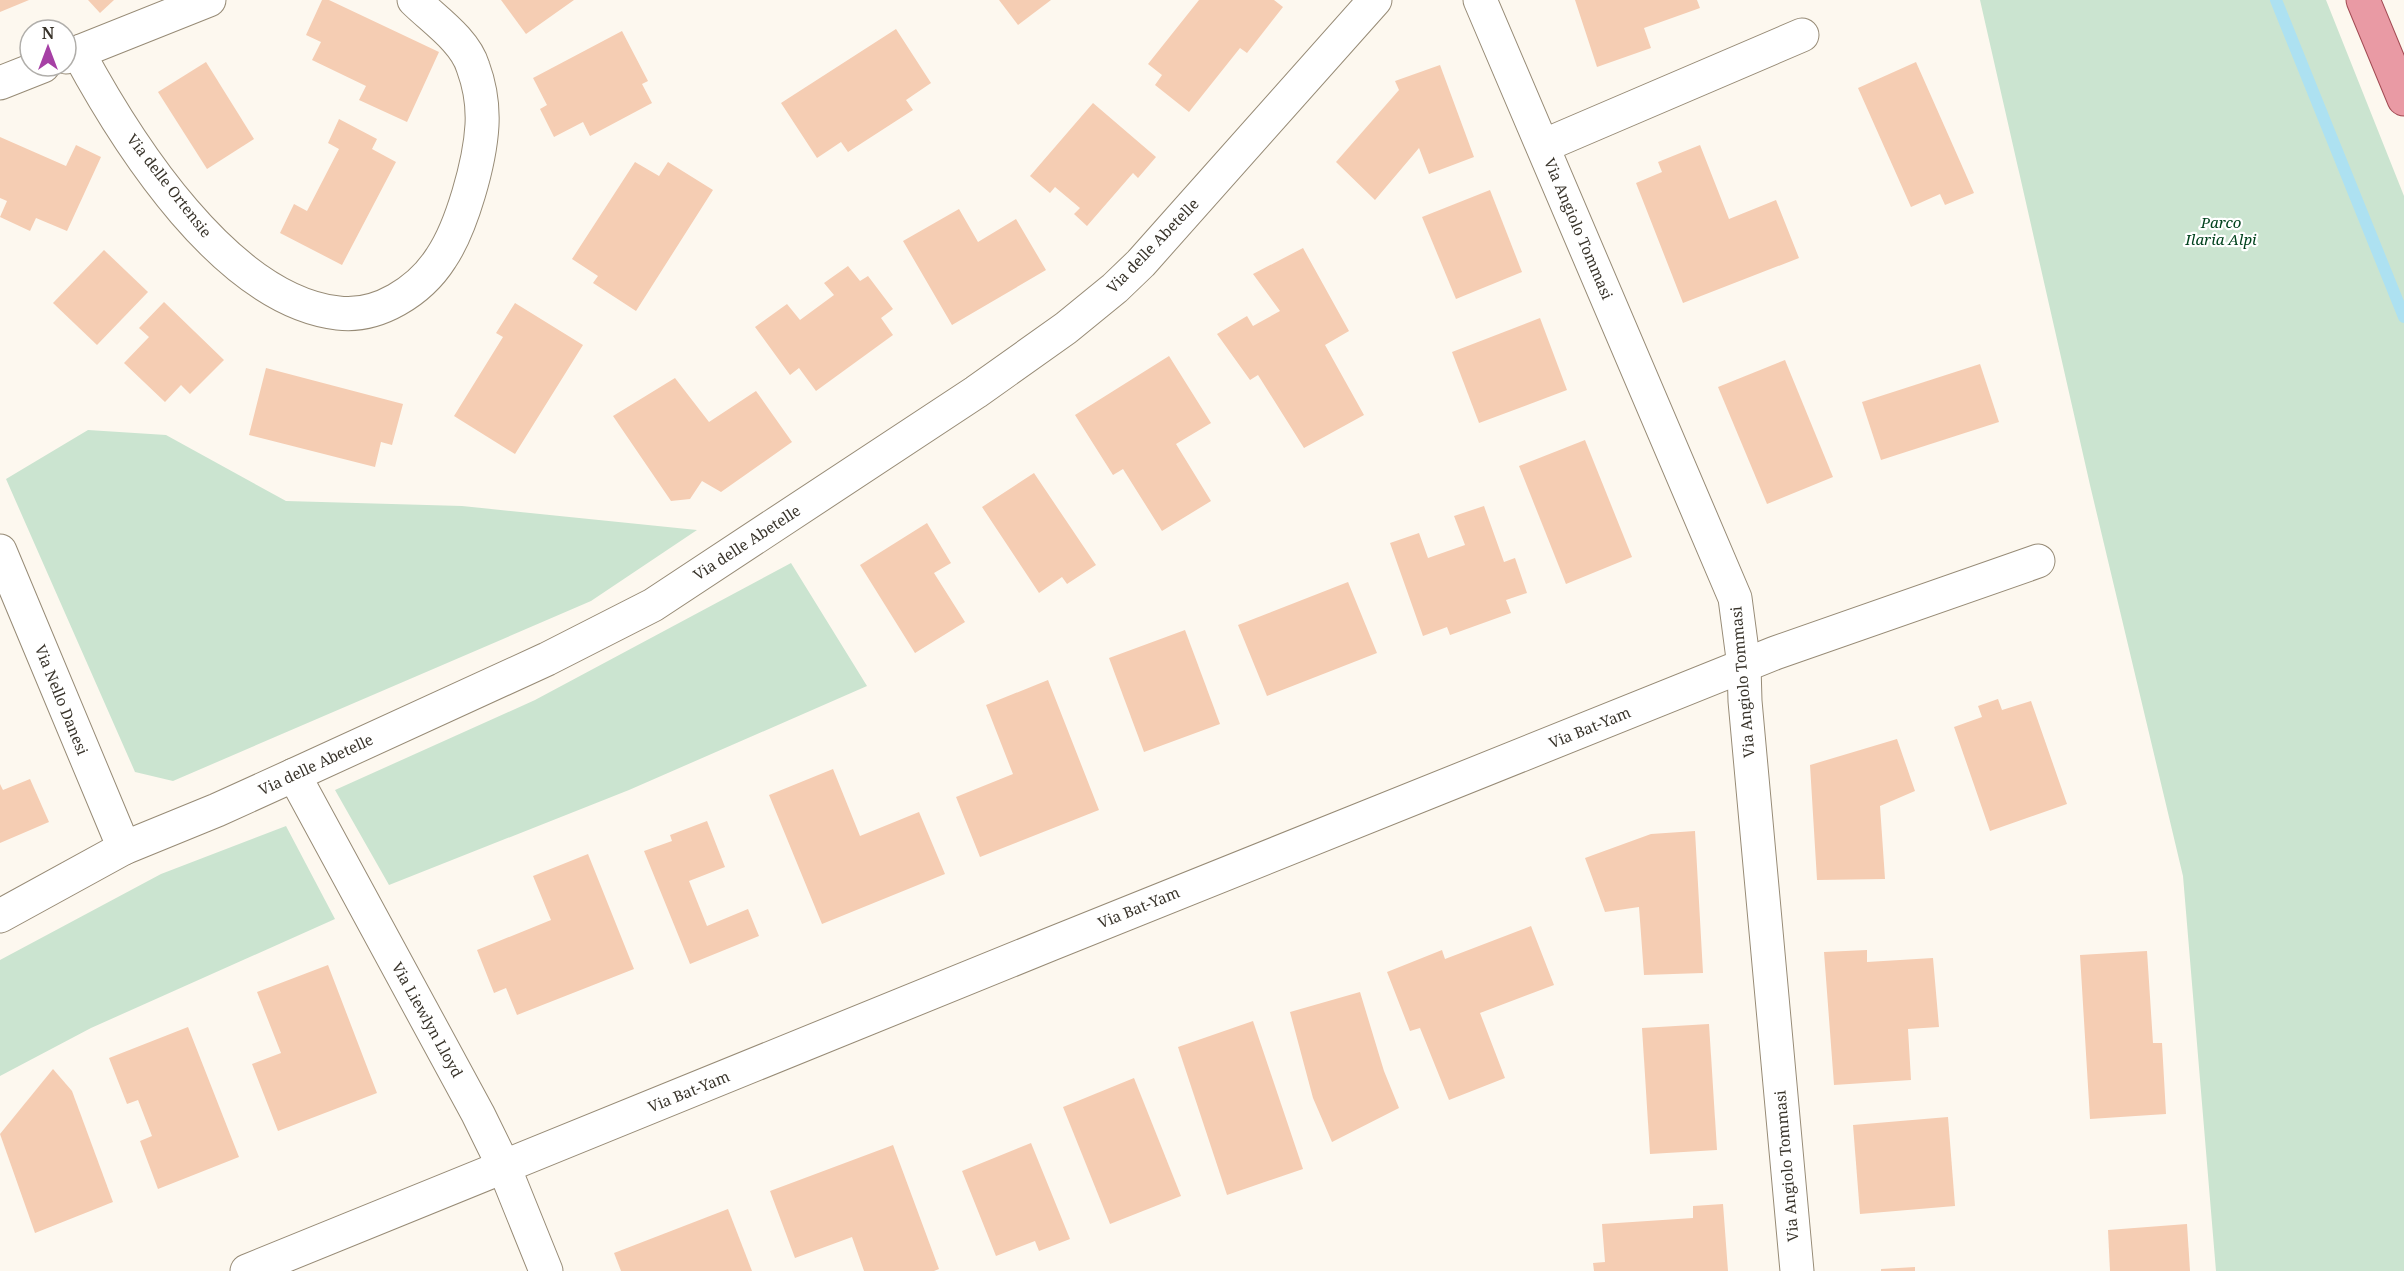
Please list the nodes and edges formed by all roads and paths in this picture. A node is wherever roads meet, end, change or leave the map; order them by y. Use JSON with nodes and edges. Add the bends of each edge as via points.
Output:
{"nodes":[{"id":1,"x":209,"y":0,"type":"edge"},
{"id":2,"x":414,"y":0,"type":"edge"},
{"id":3,"x":1375,"y":0,"type":"edge"},
{"id":4,"x":1480,"y":0,"type":"edge"},
{"id":5,"x":2363,"y":0,"type":"edge"},
{"id":6,"x":1802,"y":35,"type":"dead end"},
{"id":7,"x":78,"y":52,"type":"edge"},
{"id":8,"x":78,"y":63,"type":"edge"},
{"id":9,"x":18,"y":76,"type":"edge"},
{"id":10,"x":0,"y":83,"type":"edge"},
{"id":11,"x":2404,"y":99,"type":"edge"},
{"id":12,"x":1543,"y":146,"type":"junction"},
{"id":13,"x":0,"y":551,"type":"edge"},
{"id":14,"x":2038,"y":561,"type":"dead end"},
{"id":15,"x":1744,"y":666,"type":"junction"},
{"id":16,"x":294,"y":775,"type":"junction"},
{"id":17,"x":124,"y":848,"type":"junction"},
{"id":18,"x":0,"y":916,"type":"edge"},
{"id":19,"x":504,"y":1167,"type":"junction"},
{"id":20,"x":246,"y":1271,"type":"edge"},
{"id":21,"x":546,"y":1271,"type":"edge"},
{"id":22,"x":1797,"y":1271,"type":"edge"}],
"edges":[{"from":1,"to":7,"type":"street"},
{"from":2,"to":8,"type":"street","name":"Via delle Ortensie","via":[[457,41],[473,64],[481,95],[480,144],[464,206],[442,258],[415,288],[383,307],[360,313],[338,314],[303,304],[272,291],[240,267],[192,221]]},
{"from":3,"to":16,"type":"street","name":"Via delle Abetelle","via":[[1141,263],[1066,328],[976,392],[653,605],[547,659]]},
{"from":4,"to":12,"type":"street","name":"Via Angiolo Tommasi"},
{"from":5,"to":11,"type":"main road"},
{"from":6,"to":12,"type":"street"},
{"from":9,"to":10,"type":"street"},
{"from":12,"to":15,"type":"street","name":"Via Angiolo Tommasi","via":[[1735,598]]},
{"from":13,"to":17,"type":"street","name":"Via Nello Danesi"},
{"from":14,"to":15,"type":"street","name":"Via Bat-Yam"},
{"from":15,"to":19,"type":"street","name":"Via Bat-Yam"},
{"from":15,"to":22,"type":"street","name":"Via Angiolo Tommasi"},
{"from":16,"to":17,"type":"street","name":"Via delle Abetelle"},
{"from":16,"to":19,"type":"street","name":"Via Liewlyn Lloyd"},
{"from":17,"to":18,"type":"street","name":"Via delle Abetelle"},
{"from":19,"to":20,"type":"street","name":"Via Bat-Yam"},
{"from":19,"to":21,"type":"street","name":"Via Liewlyn Lloyd"}]}
